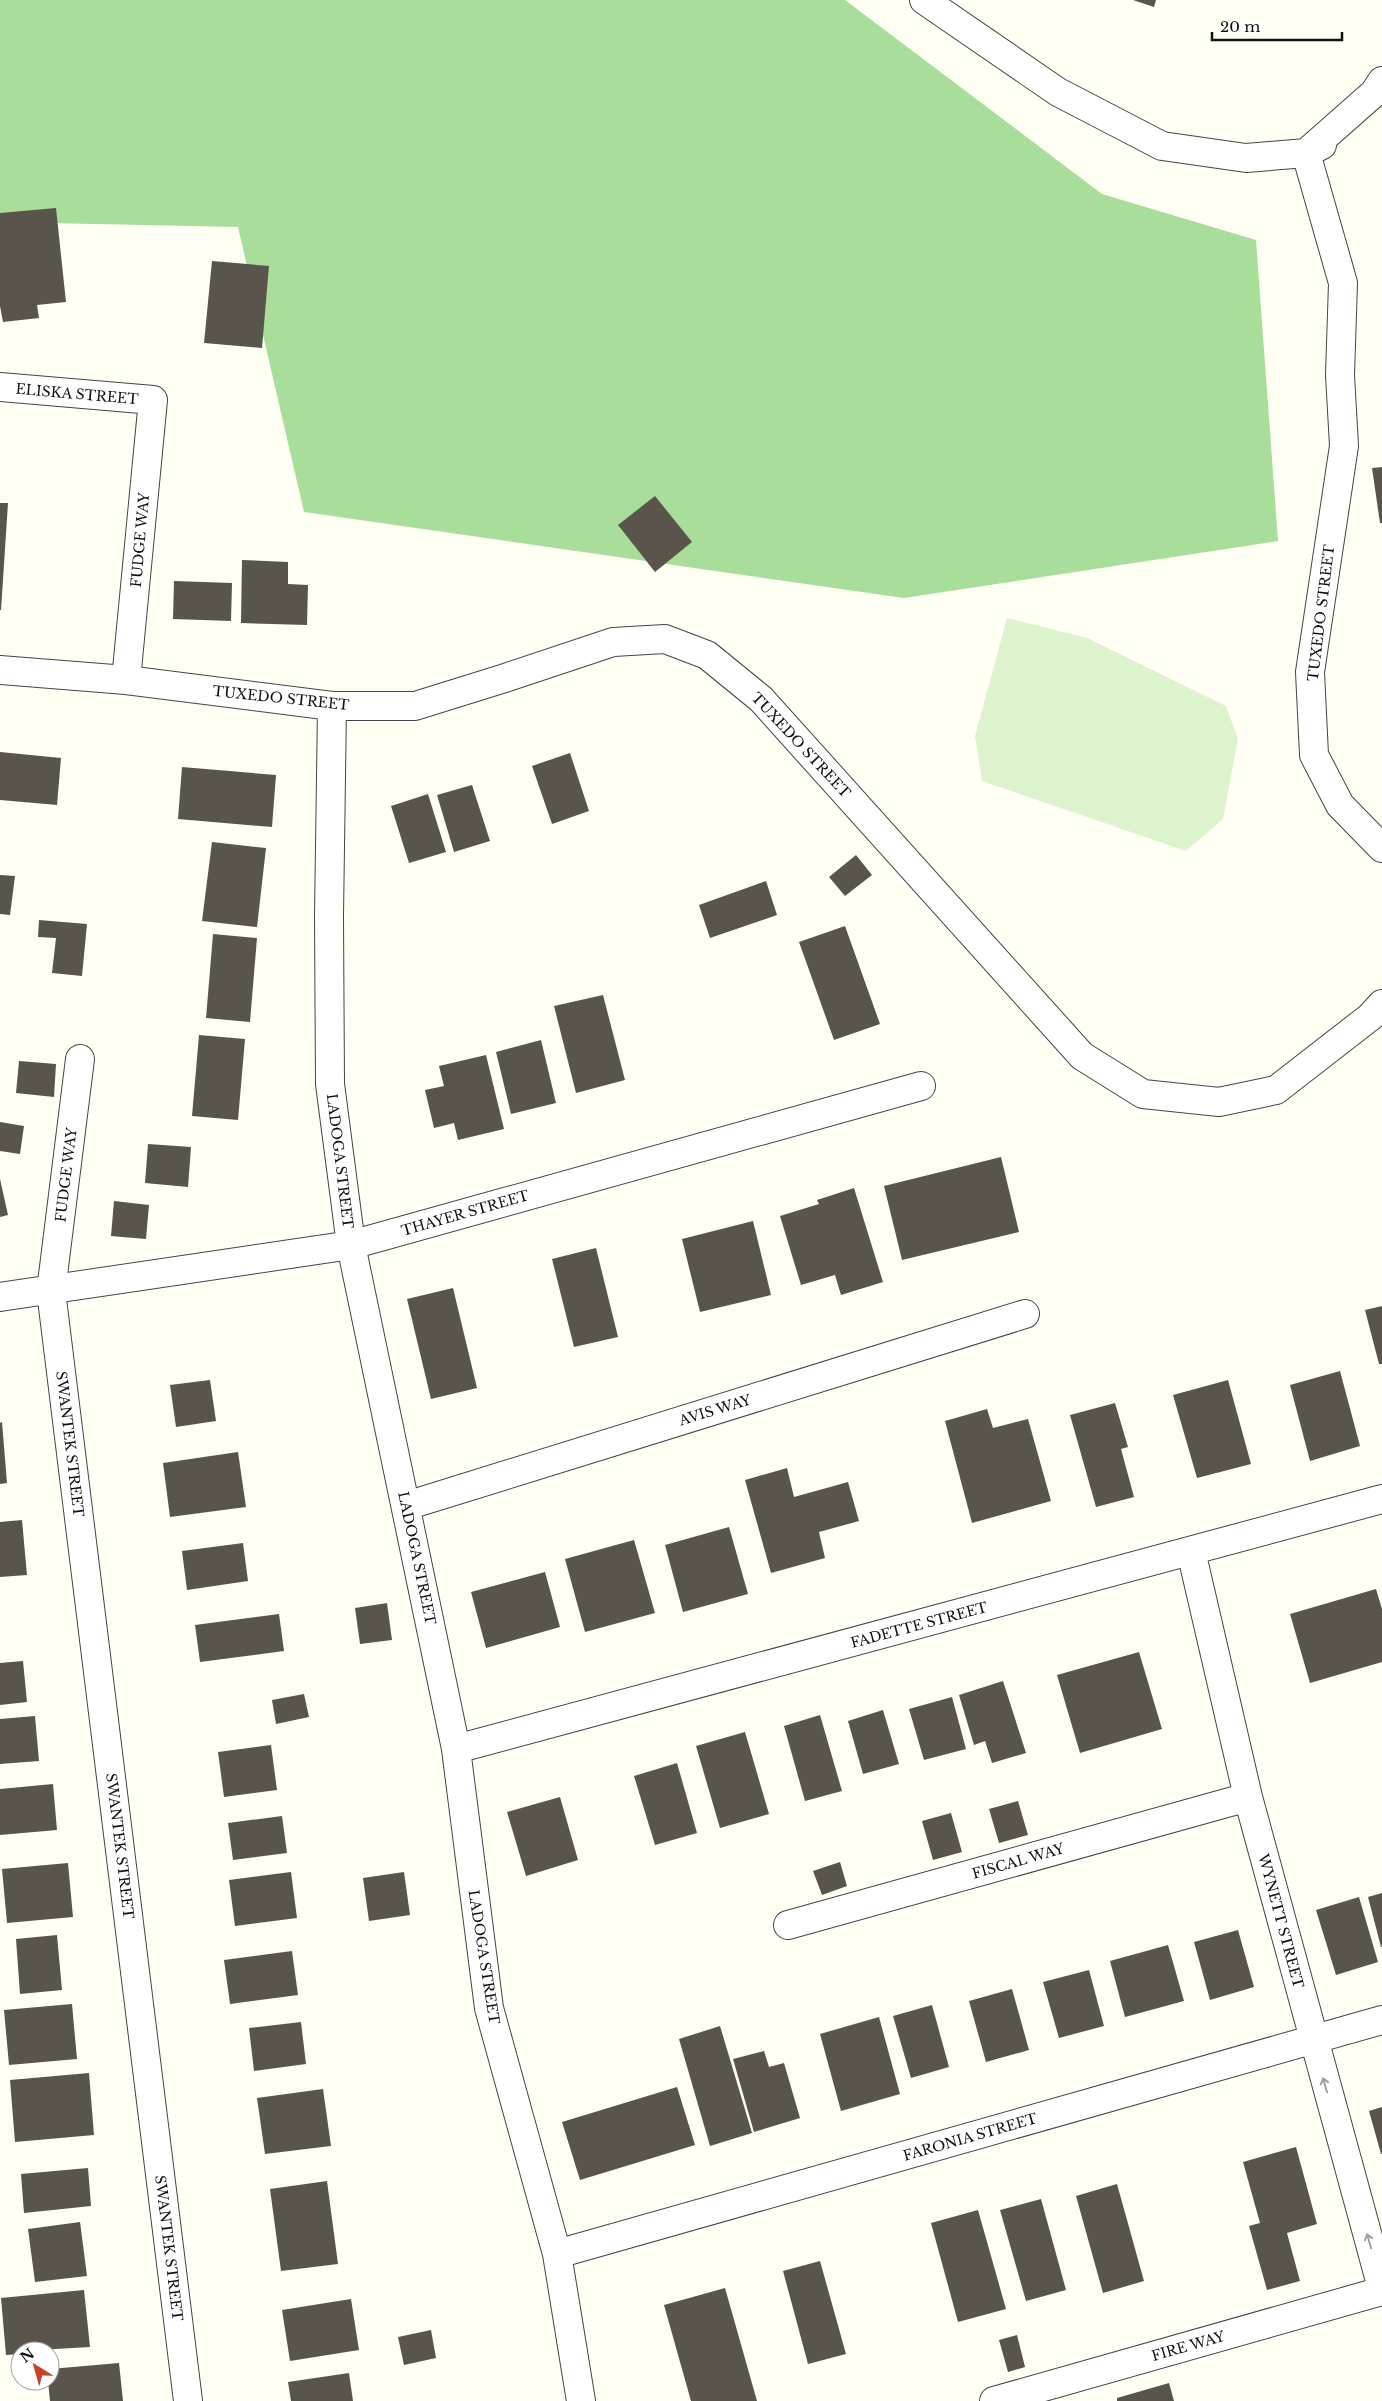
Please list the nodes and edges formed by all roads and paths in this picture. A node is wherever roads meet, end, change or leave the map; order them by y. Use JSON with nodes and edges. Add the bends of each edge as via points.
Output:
{"nodes":[{"id":1,"x":924,"y":0,"type":"edge"},
{"id":2,"x":1382,"y":80,"type":"edge"},
{"id":3,"x":1382,"y":111,"type":"edge"},
{"id":4,"x":1306,"y":153,"type":"junction"},
{"id":5,"x":0,"y":387,"type":"edge"},
{"id":6,"x":153,"y":400,"type":"joint"},
{"id":7,"x":0,"y":670,"type":"edge"},
{"id":8,"x":126,"y":680,"type":"junction"},
{"id":9,"x":332,"y":706,"type":"junction"},
{"id":10,"x":1382,"y":848,"type":"edge"},
{"id":11,"x":1382,"y":1004,"type":"edge"},
{"id":12,"x":80,"y":1059,"type":"dead end"},
{"id":13,"x":922,"y":1086,"type":"dead end"},
{"id":14,"x":350,"y":1245,"type":"junction"},
{"id":15,"x":52,"y":1291,"type":"junction"},
{"id":16,"x":0,"y":1297,"type":"edge"},
{"id":17,"x":1025,"y":1314,"type":"dead end"},
{"id":18,"x":1382,"y":1499,"type":"edge"},
{"id":19,"x":406,"y":1506,"type":"junction"},
{"id":20,"x":1191,"y":1552,"type":"junction"},
{"id":21,"x":456,"y":1749,"type":"junction"},
{"id":22,"x":1248,"y":1797,"type":"junction"},
{"id":23,"x":788,"y":1925,"type":"dead end"},
{"id":24,"x":1382,"y":2020,"type":"edge"},
{"id":25,"x":1313,"y":2040,"type":"junction"},
{"id":26,"x":557,"y":2254,"type":"junction"},
{"id":27,"x":1382,"y":2290,"type":"edge"},
{"id":28,"x":188,"y":2401,"type":"edge"},
{"id":29,"x":581,"y":2401,"type":"edge"},
{"id":30,"x":994,"y":2401,"type":"edge"}],
"edges":[{"from":1,"to":4,"type":"street","via":[[1058,92],[1162,146],[1246,158]]},
{"from":2,"to":4,"type":"street","via":[[1374,93]]},
{"from":3,"to":4,"type":"street"},
{"from":4,"to":10,"type":"street","name":"TUXEDO STREET","via":[[1343,283],[1340,375],[1344,446],[1310,672],[1314,755],[1340,805]]},
{"from":5,"to":6,"type":"street","name":"ELISKA STREET"},
{"from":6,"to":8,"type":"street","name":"FUDGE WAY"},
{"from":7,"to":8,"type":"street","name":"TUXEDO STREET"},
{"from":8,"to":9,"type":"street","name":"TUXEDO STREET"},
{"from":9,"to":11,"type":"street","name":"TUXEDO STREET","via":[[415,706],[613,642],[665,640],[707,655],[761,699],[1082,1056],[1144,1094],[1219,1102],[1276,1090],[1370,1018]]},
{"from":9,"to":14,"type":"street","name":"LADOGA STREET","via":[[330,1084]]},
{"from":12,"to":15,"type":"street","name":"FUDGE WAY"},
{"from":13,"to":14,"type":"street","name":"THAYER STREET"},
{"from":14,"to":15,"type":"street","name":"THAYER STREET"},
{"from":14,"to":19,"type":"street","name":"LADOGA STREET"},
{"from":15,"to":16,"type":"street","name":"THAYER STREET"},
{"from":15,"to":28,"type":"street","name":"SWANTEK STREET"},
{"from":17,"to":19,"type":"street","name":"AVIS WAY"},
{"from":18,"to":20,"type":"street","name":"FADETTE STREET"},
{"from":19,"to":21,"type":"street","name":"LADOGA STREET"},
{"from":20,"to":21,"type":"street","name":"FADETTE STREET"},
{"from":20,"to":22,"type":"street","name":"WYNETT STREET"},
{"from":21,"to":26,"type":"street","name":"LADOGA STREET","via":[[489,2008]]},
{"from":22,"to":23,"type":"street","name":"FISCAL WAY"},
{"from":22,"to":25,"type":"street","name":"WYNETT STREET"},
{"from":24,"to":25,"type":"street","name":"FARONIA STREET"},
{"from":25,"to":26,"type":"street","name":"FARONIA STREET"},
{"from":27,"to":25,"type":"street","name":"WYNETT STREET","one_way":true},
{"from":26,"to":29,"type":"street","name":"LADOGA STREET"},
{"from":27,"to":30,"type":"street","name":"FIRE WAY"}]}
